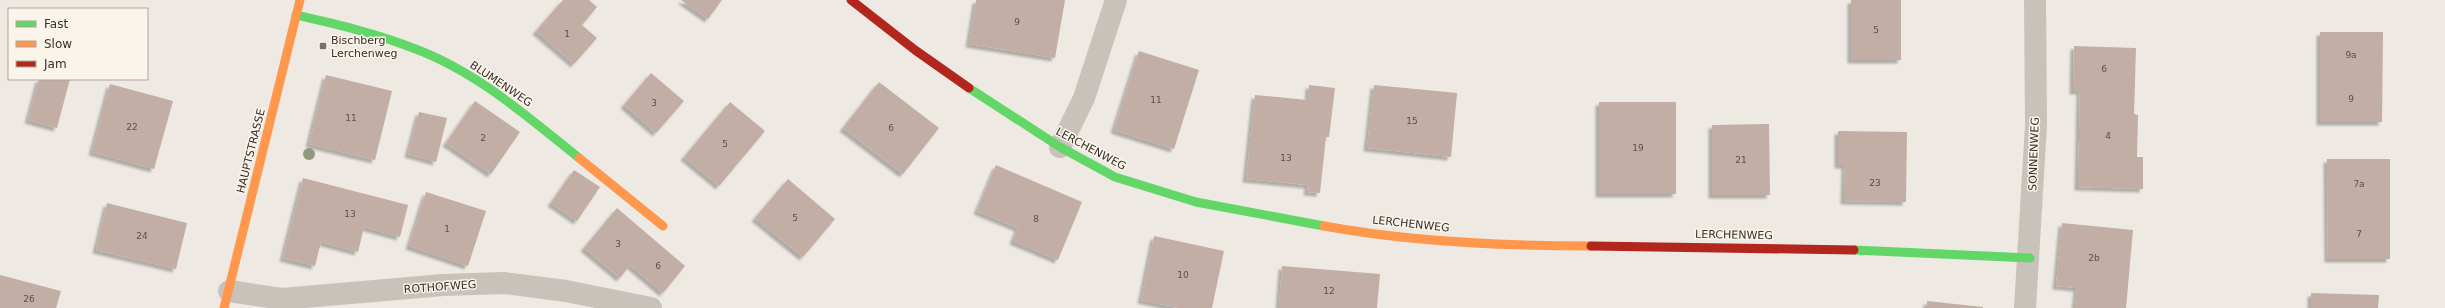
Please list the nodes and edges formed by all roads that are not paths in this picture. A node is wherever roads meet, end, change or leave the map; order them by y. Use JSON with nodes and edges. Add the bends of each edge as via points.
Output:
{"nodes":[{"id":1,"x":300,"y":0,"type":"edge"},
{"id":2,"x":851,"y":0,"type":"edge"},
{"id":3,"x":1116,"y":0,"type":"edge"},
{"id":4,"x":2036,"y":0,"type":"edge"},
{"id":5,"x":296,"y":15,"type":"junction"},
{"id":6,"x":1060,"y":147,"type":"junction"},
{"id":7,"x":663,"y":226,"type":"dead end"},
{"id":8,"x":2030,"y":258,"type":"junction"},
{"id":9,"x":226,"y":299,"type":"edge"},
{"id":10,"x":651,"y":308,"type":"edge"},
{"id":11,"x":2025,"y":308,"type":"edge"}],
"edges":[{"from":1,"to":5,"type":"street","name":"HAUPTSTRASSE"},
{"from":2,"to":6,"type":"street","name":"LERCHENWEG","via":[[915,50],[996,107]]},
{"from":3,"to":6,"type":"street","via":[[1084,98]]},
{"from":4,"to":8,"type":"street","name":"SONNENWEG","via":[[2036,125]]},
{"from":5,"to":7,"type":"street","name":"BLUMENWEG","via":[[351,28],[414,48],[470,76],[516,107]]},
{"from":5,"to":9,"type":"street","name":"HAUPTSTRASSE"},
{"from":6,"to":8,"type":"street","name":"LERCHENWEG","via":[[1115,177],[1196,202],[1341,229],[1533,246],[1755,247],[1938,252]]},
{"from":8,"to":11,"type":"street","name":"SONNENWEG"},
{"from":9,"to":10,"type":"street","name":"ROTHOFWEG","via":[[282,299],[442,285],[504,283],[566,291]]}]}
